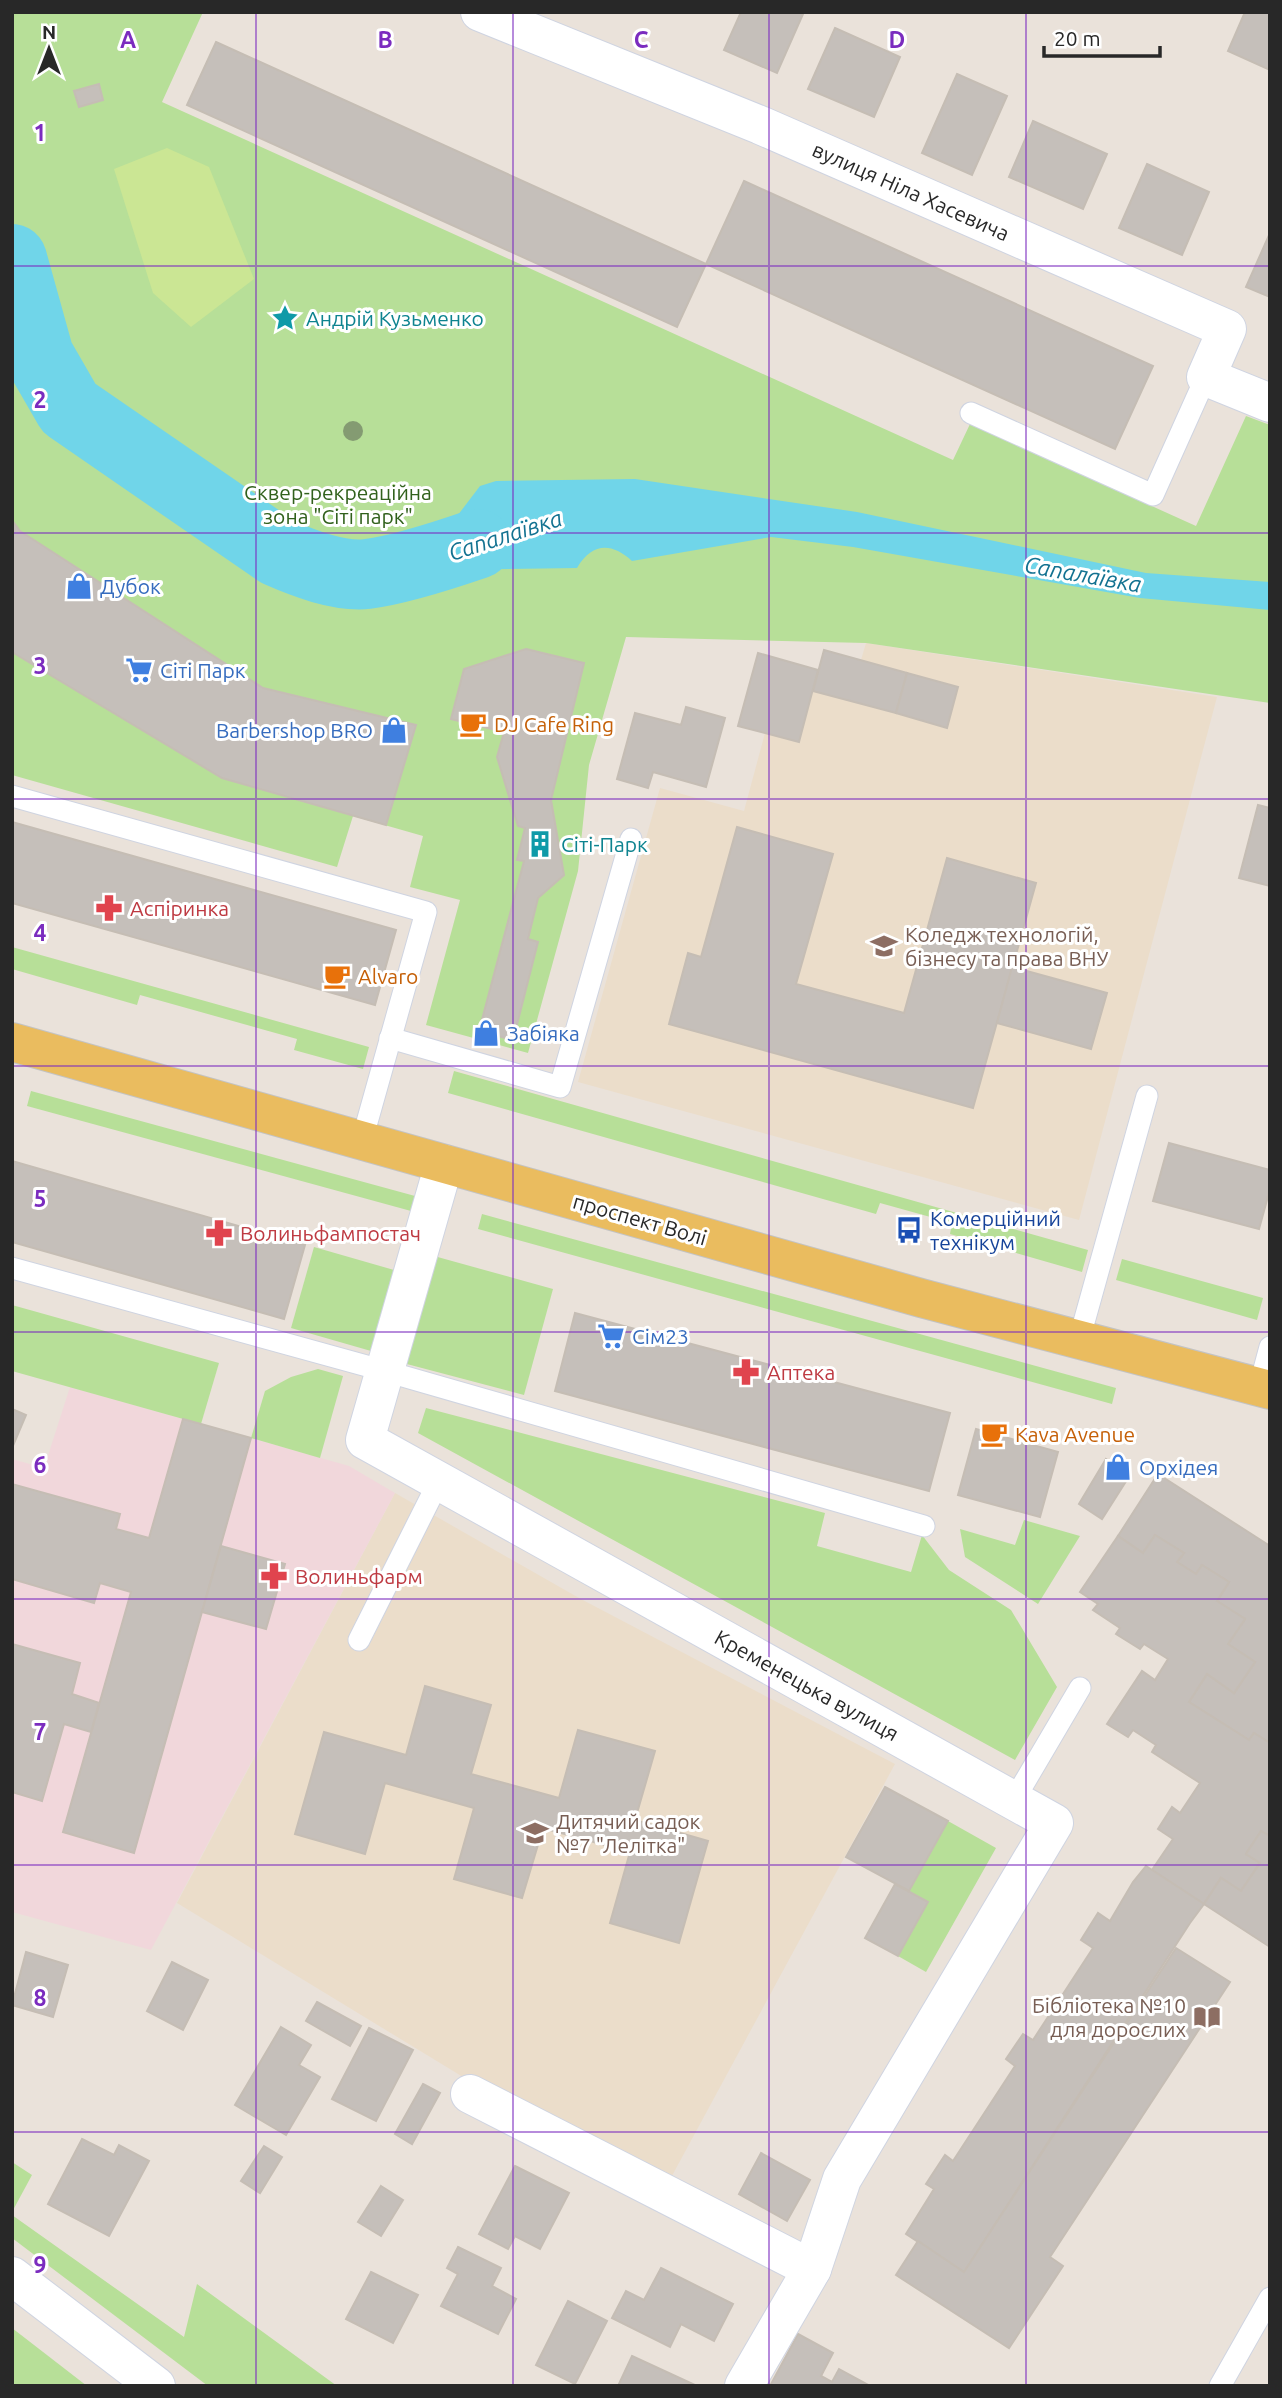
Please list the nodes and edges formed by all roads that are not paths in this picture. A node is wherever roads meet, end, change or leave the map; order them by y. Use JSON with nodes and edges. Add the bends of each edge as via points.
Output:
{"nodes":[{"id":1,"x":480,"y":12,"type":"edge"},
{"id":2,"x":1206,"y":377,"type":"junction"},
{"id":3,"x":1270,"y":403,"type":"edge"},
{"id":4,"x":971,"y":413,"type":"dead end"},
{"id":5,"x":12,"y":796,"type":"edge"},
{"id":6,"x":631,"y":839,"type":"dead end"},
{"id":7,"x":390,"y":1038,"type":"junction"},
{"id":8,"x":12,"y":1042,"type":"edge"},
{"id":9,"x":1147,"y":1096,"type":"dead end"},
{"id":10,"x":362,"y":1140,"type":"junction"},
{"id":11,"x":444,"y":1164,"type":"junction"},
{"id":12,"x":12,"y":1268,"type":"edge"},
{"id":13,"x":1079,"y":1340,"type":"junction"},
{"id":14,"x":1270,"y":1347,"type":"edge"},
{"id":15,"x":385,"y":1371,"type":"junction"},
{"id":16,"x":1264,"y":1389,"type":"edge"},
{"id":17,"x":439,"y":1481,"type":"junction"},
{"id":18,"x":924,"y":1526,"type":"dead end"},
{"id":19,"x":359,"y":1640,"type":"dead end"},
{"id":20,"x":1080,"y":1688,"type":"dead end"},
{"id":21,"x":1014,"y":1800,"type":"junction"},
{"id":22,"x":470,"y":2094,"type":"dead end"},
{"id":23,"x":812,"y":2269,"type":"junction"},
{"id":24,"x":12,"y":2276,"type":"edge"},
{"id":25,"x":1270,"y":2298,"type":"edge"},
{"id":26,"x":156,"y":2386,"type":"edge"},
{"id":27,"x":744,"y":2386,"type":"edge"},
{"id":28,"x":1220,"y":2386,"type":"edge"}],
"edges":[{"from":1,"to":2,"type":"street","name":"вулиця Ніла Хасевича","via":[[760,125],[1227,329]]},
{"from":2,"to":3,"type":"street"},
{"from":2,"to":4,"type":"lane","via":[[1153,495]]},
{"from":5,"to":7,"type":"lane","via":[[426,912]]},
{"from":6,"to":7,"type":"lane","via":[[560,1087]]},
{"from":7,"to":10,"type":"lane"},
{"from":8,"to":10,"type":"main road","name":"проспект Волі"},
{"from":9,"to":13,"type":"lane"},
{"from":10,"to":11,"type":"main road","name":"проспект Волі"},
{"from":11,"to":13,"type":"main road","name":"проспект Волі"},
{"from":11,"to":15,"type":"street","name":"Кременецька вулиця"},
{"from":12,"to":15,"type":"lane"},
{"from":13,"to":16,"type":"main road","name":"проспект Волі"},
{"from":14,"to":16,"type":"lane"},
{"from":15,"to":17,"type":"street","name":"Кременецька вулиця","via":[[365,1440]]},
{"from":15,"to":18,"type":"lane"},
{"from":17,"to":19,"type":"lane"},
{"from":17,"to":21,"type":"street","name":"Кременецька вулиця"},
{"from":20,"to":21,"type":"lane"},
{"from":21,"to":23,"type":"street","name":"Кременецька вулиця","via":[[1054,1823],[842,2179]]},
{"from":22,"to":23,"type":"street"},
{"from":23,"to":27,"type":"street","name":"Кременецька вулиця"},
{"from":24,"to":26,"type":"street"},
{"from":25,"to":28,"type":"lane"}]}
